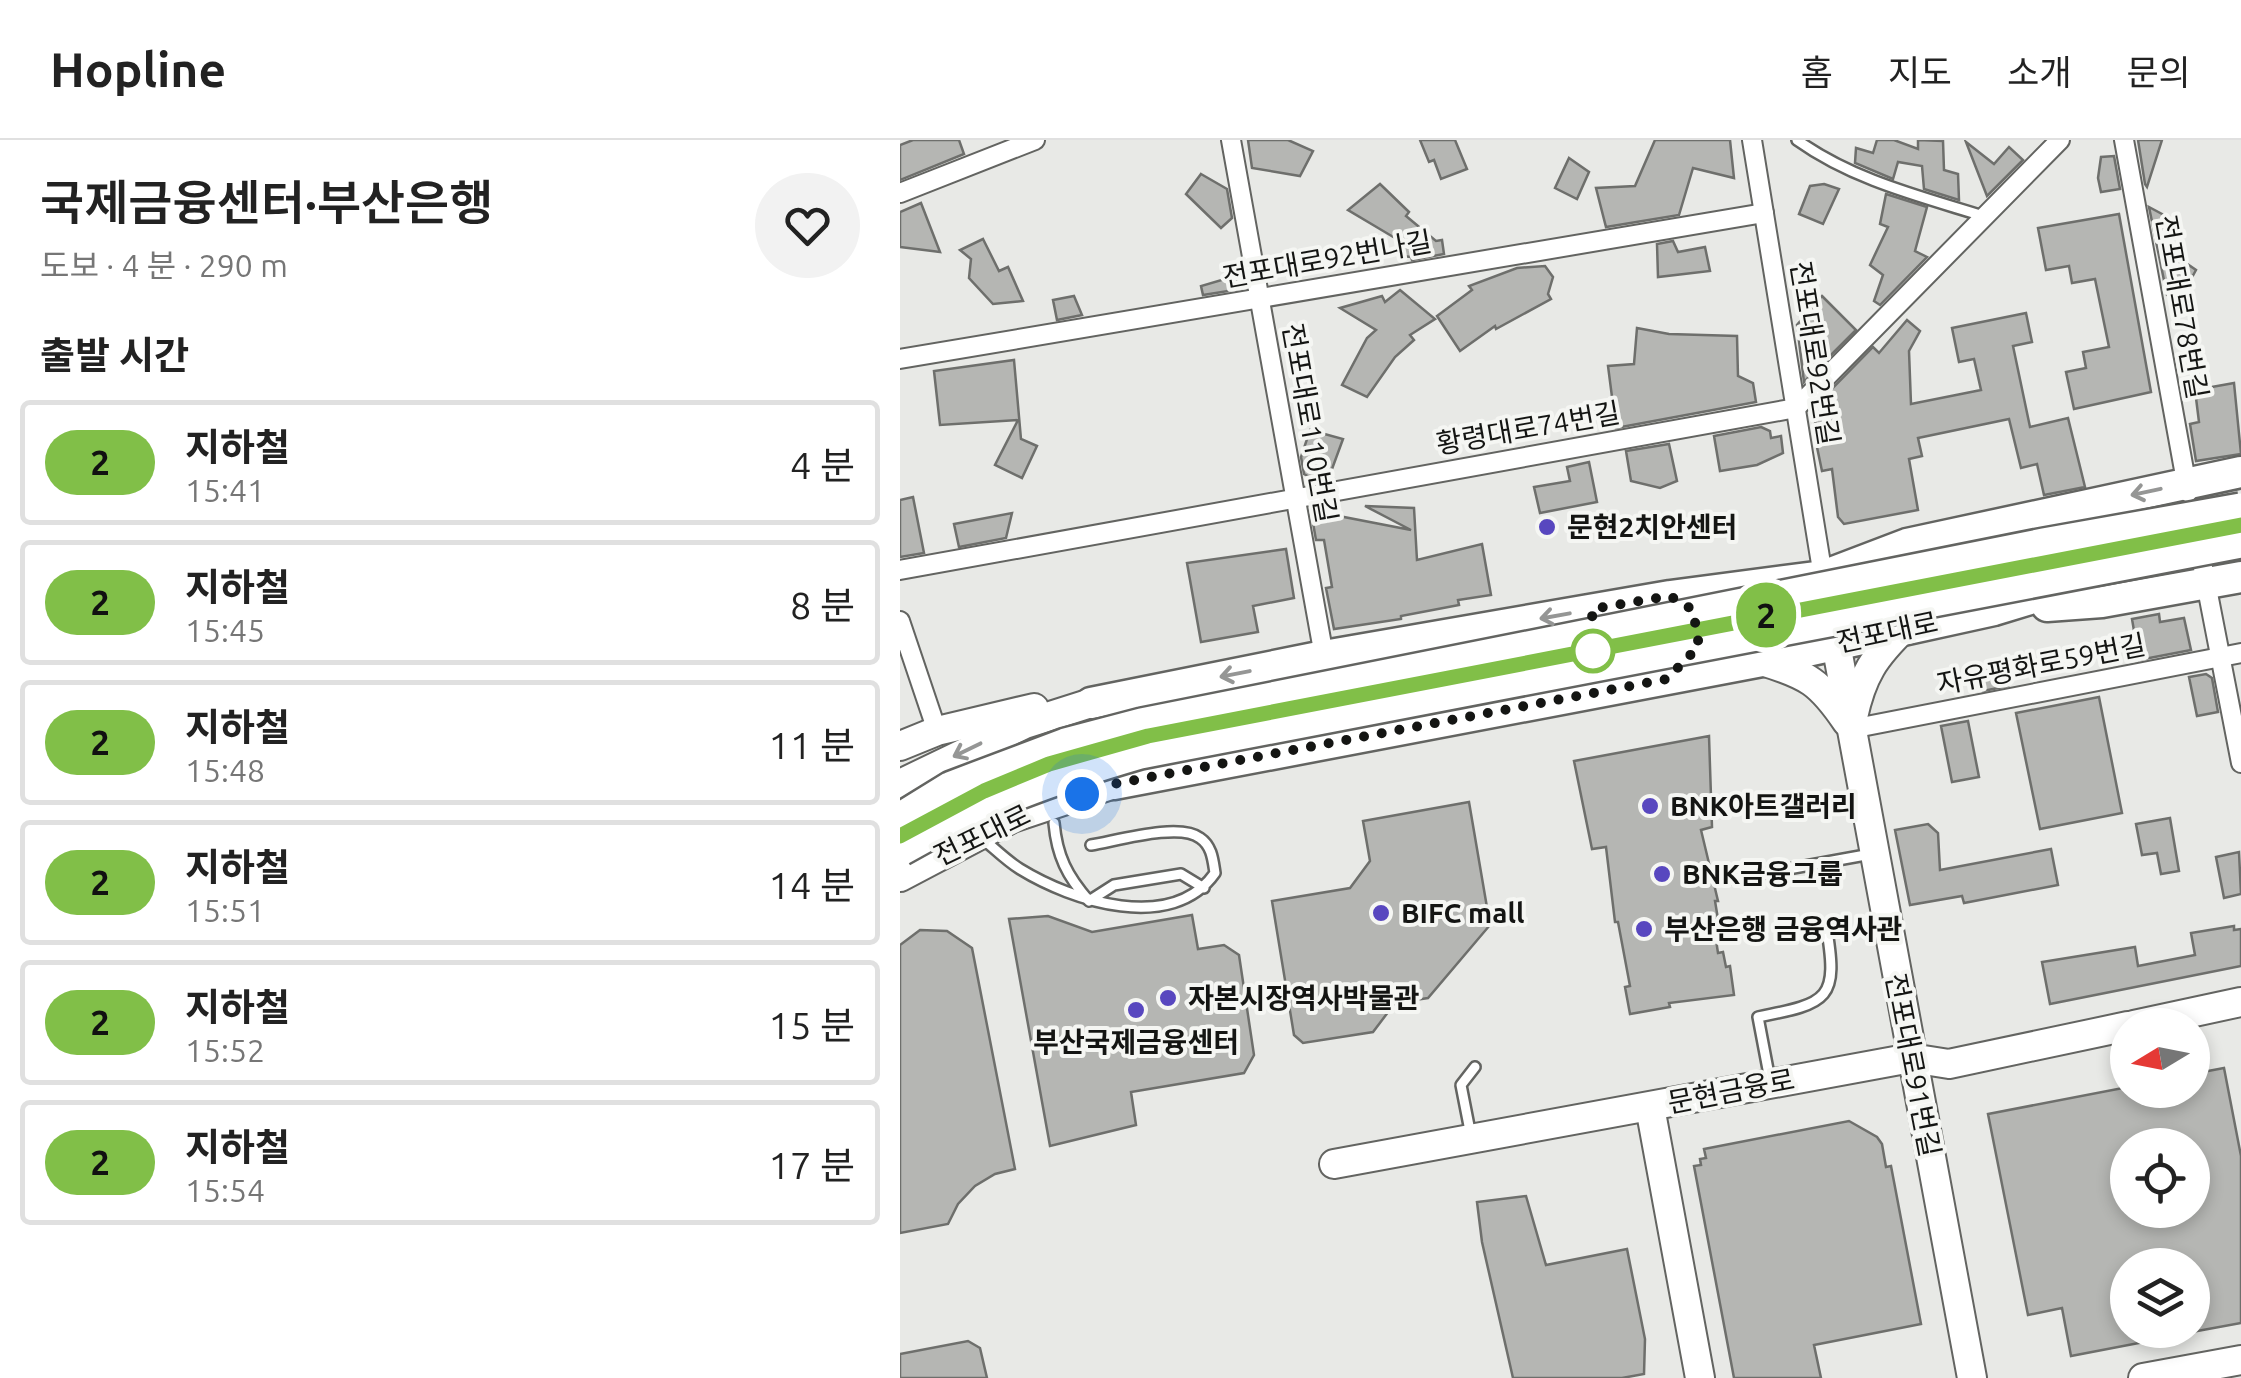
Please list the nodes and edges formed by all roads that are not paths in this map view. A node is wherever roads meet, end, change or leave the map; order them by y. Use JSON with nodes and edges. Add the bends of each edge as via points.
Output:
{"nodes":[{"id":1,"x":1036,"y":140,"type":"edge"},
{"id":2,"x":1231,"y":140,"type":"edge"},
{"id":3,"x":1752,"y":140,"type":"edge"},
{"id":4,"x":1797,"y":140,"type":"edge"},
{"id":5,"x":2060,"y":140,"type":"edge"},
{"id":6,"x":2124,"y":140,"type":"edge"},
{"id":7,"x":900,"y":193,"type":"edge"},
{"id":8,"x":1764,"y":213,"type":"junction"},
{"id":9,"x":1986,"y":218,"type":"junction"},
{"id":10,"x":1260,"y":298,"type":"junction"},
{"id":11,"x":900,"y":359,"type":"edge"},
{"id":12,"x":1796,"y":408,"type":"junction"},
{"id":13,"x":2241,"y":472,"type":"edge"},
{"id":14,"x":2241,"y":494,"type":"edge"},
{"id":15,"x":1296,"y":498,"type":"junction"},
{"id":16,"x":2190,"y":498,"type":"junction"},
{"id":17,"x":2241,"y":504,"type":"edge"},
{"id":18,"x":2241,"y":512,"type":"edge"},
{"id":19,"x":2241,"y":540,"type":"edge"},
{"id":20,"x":2241,"y":558,"type":"edge"},
{"id":21,"x":2045,"y":562,"type":"junction"},
{"id":22,"x":900,"y":570,"type":"edge"},
{"id":23,"x":2204,"y":574,"type":"junction"},
{"id":24,"x":1823,"y":576,"type":"junction"},
{"id":25,"x":2241,"y":577,"type":"edge"},
{"id":26,"x":1670,"y":596,"type":"junction"},
{"id":27,"x":900,"y":621,"type":"edge"},
{"id":28,"x":1905,"y":628,"type":"junction"},
{"id":29,"x":1836,"y":643,"type":"junction"},
{"id":30,"x":2241,"y":653,"type":"edge"},
{"id":31,"x":1324,"y":656,"type":"junction"},
{"id":32,"x":2220,"y":657,"type":"junction"},
{"id":33,"x":1762,"y":661,"type":"junction"},
{"id":34,"x":1667,"y":679,"type":"junction"},
{"id":35,"x":1091,"y":703,"type":"junction"},
{"id":36,"x":1851,"y":729,"type":"junction"},
{"id":37,"x":937,"y":731,"type":"junction"},
{"id":38,"x":900,"y":746,"type":"edge"},
{"id":39,"x":2241,"y":762,"type":"edge"},
{"id":40,"x":900,"y":784,"type":"edge"},
{"id":41,"x":1114,"y":784,"type":"joint"},
{"id":42,"x":900,"y":821,"type":"edge"},
{"id":43,"x":1054,"y":823,"type":"dead end"},
{"id":44,"x":977,"y":834,"type":"junction"},
{"id":45,"x":1091,"y":845,"type":"dead end"},
{"id":46,"x":900,"y":848,"type":"edge"},
{"id":47,"x":1874,"y":853,"type":"junction"},
{"id":48,"x":900,"y":877,"type":"edge"},
{"id":49,"x":1733,"y":879,"type":"dead end"},
{"id":50,"x":1204,"y":888,"type":"junction"},
{"id":51,"x":1089,"y":900,"type":"junction"},
{"id":52,"x":1826,"y":925,"type":"dead end"},
{"id":53,"x":2241,"y":1002,"type":"edge"},
{"id":54,"x":2210,"y":1009,"type":"edge"},
{"id":55,"x":2110,"y":1030,"type":"edge"},
{"id":56,"x":1911,"y":1058,"type":"junction"},
{"id":57,"x":1474,"y":1067,"type":"dead end"},
{"id":58,"x":1770,"y":1084,"type":"junction"},
{"id":59,"x":1650,"y":1106,"type":"junction"},
{"id":60,"x":1472,"y":1138,"type":"junction"},
{"id":61,"x":1334,"y":1164,"type":"dead end"},
{"id":62,"x":2241,"y":1360,"type":"edge"},
{"id":63,"x":1700,"y":1378,"type":"edge"},
{"id":64,"x":1972,"y":1378,"type":"edge"},
{"id":65,"x":2143,"y":1378,"type":"edge"}],
"edges":[{"from":1,"to":7,"type":"street"},
{"from":2,"to":10,"type":"street","name":"전포대로110번길"},
{"from":3,"to":8,"type":"street","name":"전포대로92번길"},
{"from":4,"to":9,"type":"lane","via":[[1867,179]]},
{"from":5,"to":9,"type":"street"},
{"from":6,"to":16,"type":"street","name":"전포대로78번길"},
{"from":8,"to":10,"type":"street","name":"전포대로92번나길"},
{"from":8,"to":12,"type":"street","name":"전포대로92번길"},
{"from":9,"to":12,"type":"street"},
{"from":10,"to":11,"type":"street","name":"전포대로92번나길"},
{"from":10,"to":15,"type":"street","name":"전포대로110번길"},
{"from":12,"to":15,"type":"street","name":"황령대로74번길"},
{"from":12,"to":24,"type":"street","name":"전포대로92번길"},
{"from":13,"to":16,"type":"main road"},
{"from":14,"to":21,"type":"highway","one_way":true,"bridge":true},
{"from":15,"to":22,"type":"street","name":"황령대로74번길"},
{"from":15,"to":31,"type":"street","name":"전포대로110번길"},
{"from":16,"to":17,"type":"main road"},
{"from":16,"to":23,"type":"street","name":"전포대로78번길"},
{"from":16,"to":24,"type":"main road"},
{"from":18,"to":21,"type":"highway","bridge":true},
{"from":19,"to":21,"type":"highway","bridge":true},
{"from":20,"to":21,"type":"highway","bridge":true},
{"from":20,"to":23,"type":"main road","name":"전포대로"},
{"from":21,"to":42,"type":"highway","bridge":true,"via":[[1142,726],[952,789]]},
{"from":21,"to":46,"type":"highway","bridge":true,"via":[[1140,751],[1050,777],[958,815]]},
{"from":23,"to":25,"type":"main road"},
{"from":23,"to":28,"type":"main road","name":"전포대로","via":[[2084,582]]},
{"from":23,"to":32,"type":"street","name":"전포대로78번길"},
{"from":24,"to":26,"type":"main road"},
{"from":24,"to":29,"type":"main road","name":"전포대로91번길"},
{"from":26,"to":31,"type":"main road","one_way":true},
{"from":26,"to":34,"type":"main road","via":[[1693,610],[1699,646]]},
{"from":27,"to":37,"type":"street"},
{"from":28,"to":29,"type":"main road","name":"전포대로"},
{"from":28,"to":36,"type":"main road","via":[[1877,654],[1859,686]]},
{"from":29,"to":33,"type":"main road","name":"전포대로"},
{"from":29,"to":36,"type":"main road","name":"전포대로91번길"},
{"from":30,"to":32,"type":"street","name":"자유평화로59번길"},
{"from":31,"to":35,"type":"main road","one_way":true},
{"from":32,"to":36,"type":"street","name":"자유평화로59번길"},
{"from":32,"to":39,"type":"street","name":"전포대로78번길"},
{"from":33,"to":34,"type":"main road","name":"전포대로"},
{"from":33,"to":36,"type":"main road","via":[[1802,674],[1830,696]]},
{"from":34,"to":41,"type":"main road","name":"전포대로"},
{"from":35,"to":37,"type":"main road","via":[[1043,706]]},
{"from":35,"to":40,"type":"main road","one_way":true,"via":[[1025,724]]},
{"from":36,"to":47,"type":"main road","name":"전포대로91번길"},
{"from":37,"to":38,"type":"main road"},
{"from":41,"to":44,"type":"main road","name":"전포대로"},
{"from":43,"to":51,"type":"lane","via":[[1070,880]]},
{"from":44,"to":48,"type":"main road","name":"전포대로"},
{"from":44,"to":51,"type":"lane","via":[[1020,868]]},
{"from":45,"to":50,"type":"lane","via":[[1190,832],[1212,854],[1214,874]]},
{"from":47,"to":49,"type":"lane"},
{"from":47,"to":56,"type":"main road","name":"전포대로91번길"},
{"from":50,"to":51,"type":"lane","via":[[1182,901],[1130,908]]},
{"from":50,"to":51,"type":"lane","via":[[1180,874],[1114,885]]},
{"from":52,"to":58,"type":"lane","via":[[1830,986],[1804,1008],[1758,1016]]},
{"from":53,"to":54,"type":"main road","name":"문현금융로"},
{"from":55,"to":56,"type":"main road","name":"문현금융로","via":[[1949,1064]]},
{"from":56,"to":58,"type":"main road","name":"문현금융로"},
{"from":56,"to":64,"type":"main road","name":"전포대로91번길"},
{"from":57,"to":60,"type":"lane","via":[[1461,1085]]},
{"from":58,"to":59,"type":"main road","name":"문현금융로"},
{"from":59,"to":60,"type":"main road","name":"문현금융로"},
{"from":59,"to":63,"type":"main road"},
{"from":60,"to":61,"type":"main road","name":"문현금융로"},
{"from":62,"to":65,"type":"main road"}]}
